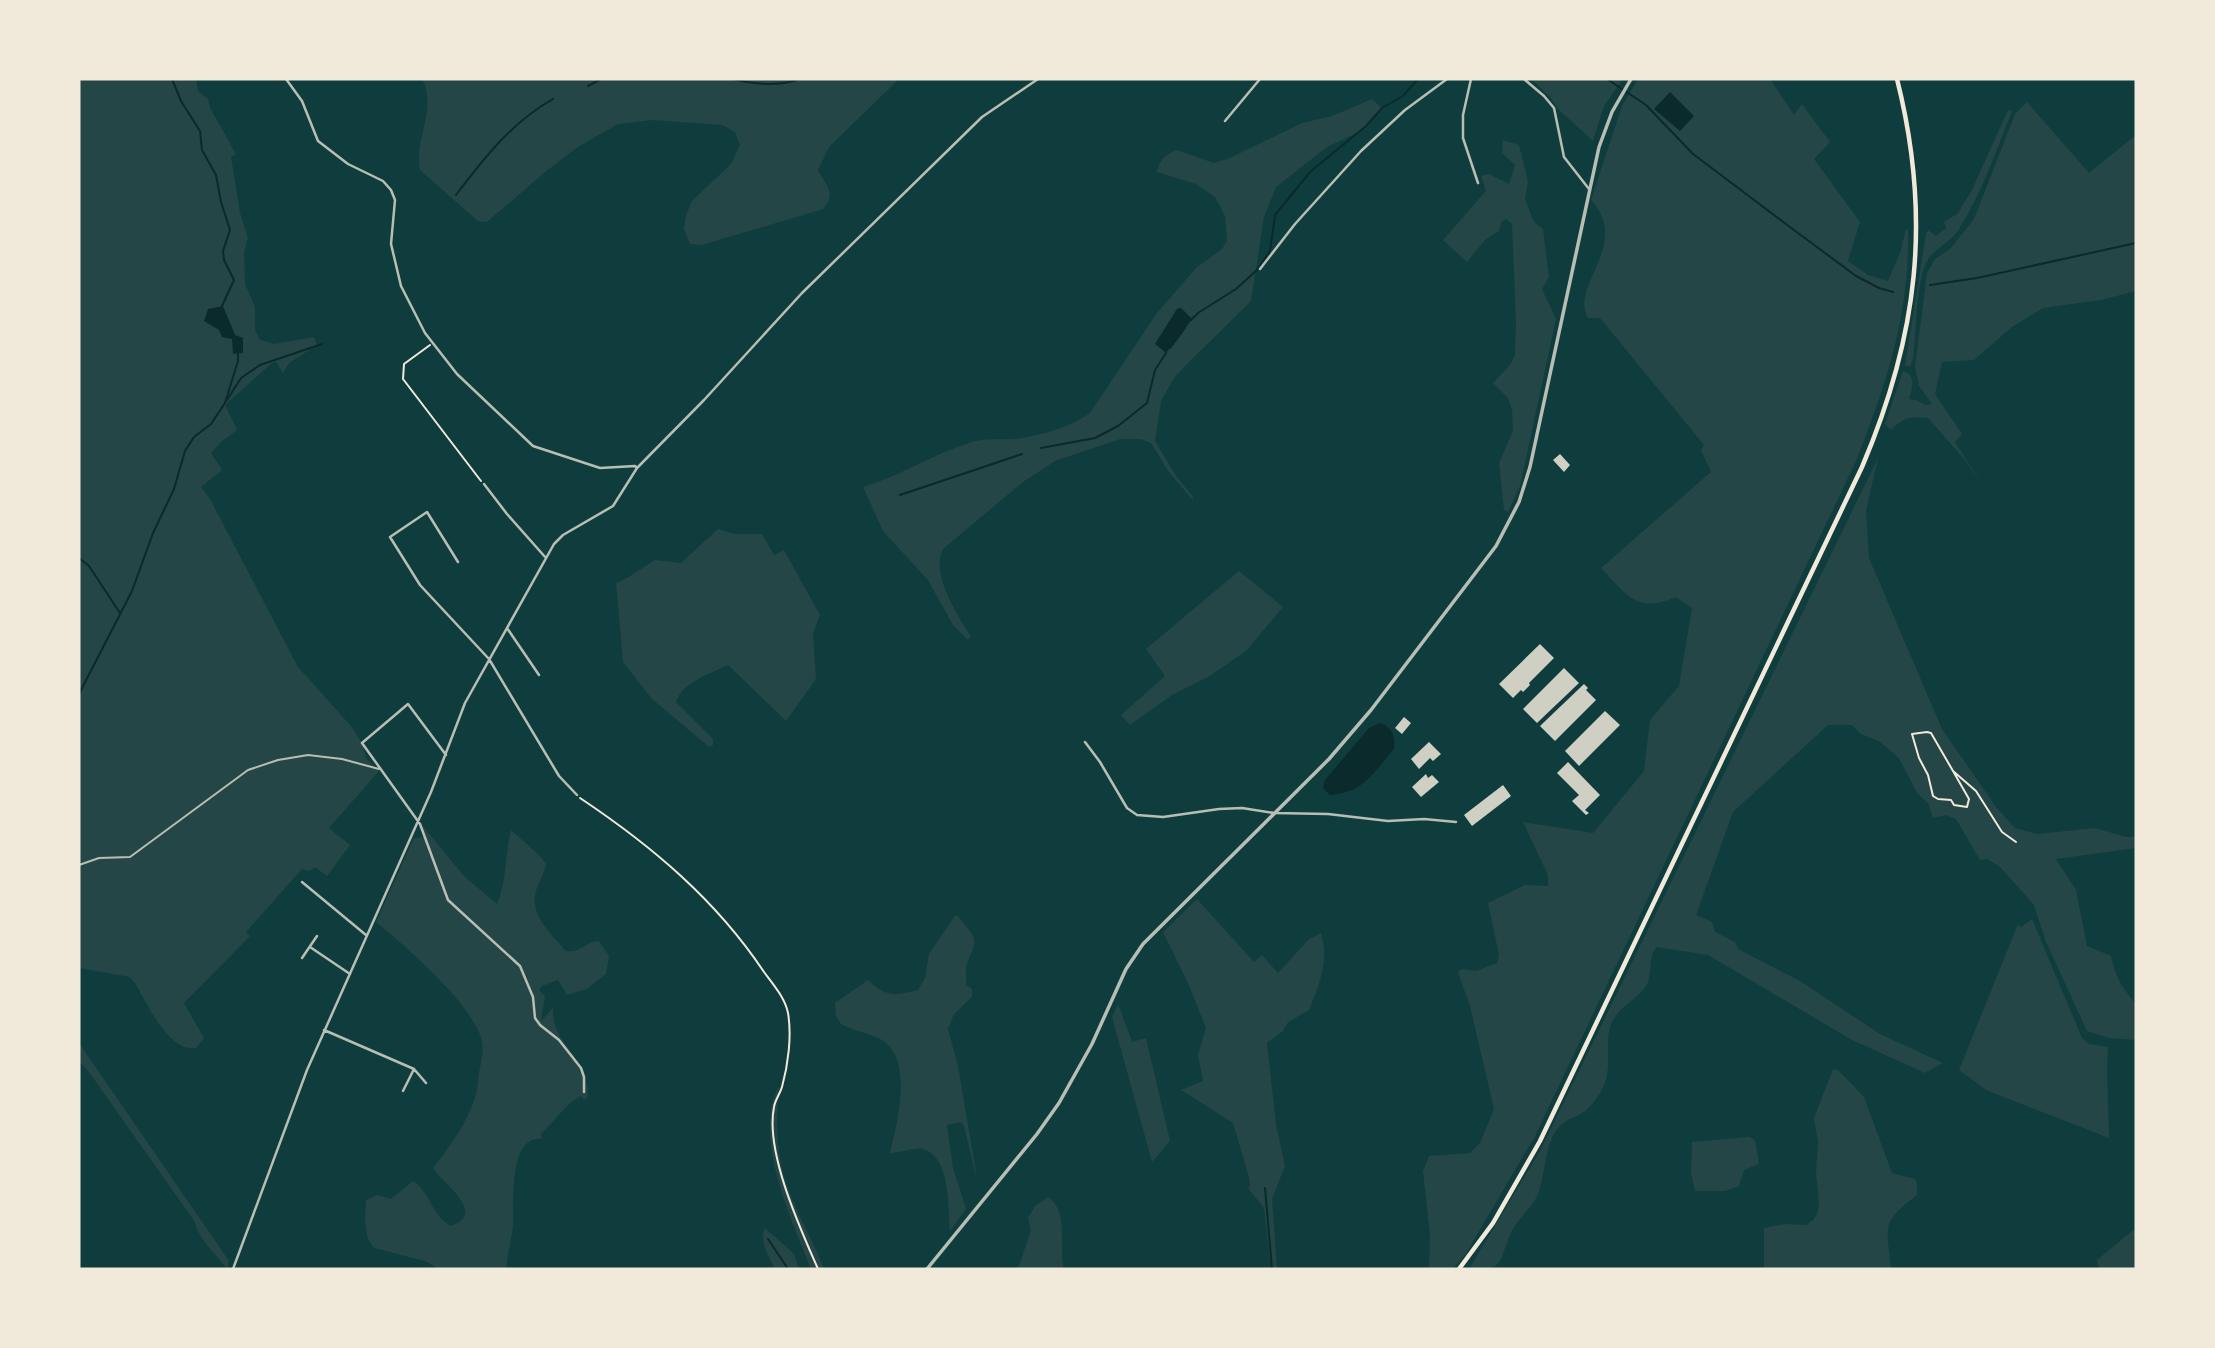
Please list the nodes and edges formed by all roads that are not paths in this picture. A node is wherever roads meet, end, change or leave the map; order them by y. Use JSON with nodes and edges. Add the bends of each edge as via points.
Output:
{"nodes":[{"id":1,"x":286,"y":79,"type":"edge"},
{"id":2,"x":1038,"y":79,"type":"edge"},
{"id":3,"x":1260,"y":79,"type":"edge"},
{"id":4,"x":1447,"y":79,"type":"edge"},
{"id":5,"x":1471,"y":79,"type":"edge"},
{"id":6,"x":1524,"y":79,"type":"edge"},
{"id":7,"x":1631,"y":79,"type":"edge"},
{"id":8,"x":1897,"y":79,"type":"edge"},
{"id":9,"x":1225,"y":121,"type":"dead end"},
{"id":10,"x":1478,"y":183,"type":"dead end"},
{"id":11,"x":1589,"y":189,"type":"junction"},
{"id":12,"x":1260,"y":270,"type":"dead end"},
{"id":13,"x":638,"y":468,"type":"junction"},
{"id":14,"x":484,"y":484,"type":"road end"},
{"id":15,"x":546,"y":558,"type":"junction"},
{"id":16,"x":458,"y":562,"type":"dead end"},
{"id":17,"x":507,"y":628,"type":"junction"},
{"id":18,"x":489,"y":659,"type":"junction"},
{"id":19,"x":539,"y":674,"type":"dead end"},
{"id":20,"x":1085,"y":742,"type":"dead end"},
{"id":21,"x":446,"y":754,"type":"junction"},
{"id":22,"x":380,"y":769,"type":"junction"},
{"id":23,"x":577,"y":795,"type":"road end"},
{"id":24,"x":1274,"y":813,"type":"junction"},
{"id":25,"x":418,"y":822,"type":"junction"},
{"id":26,"x":1457,"y":822,"type":"dead end"},
{"id":27,"x":79,"y":865,"type":"edge"},
{"id":28,"x":302,"y":882,"type":"dead end"},
{"id":29,"x":366,"y":935,"type":"junction"},
{"id":30,"x":317,"y":936,"type":"dead end"},
{"id":31,"x":310,"y":947,"type":"junction"},
{"id":32,"x":302,"y":958,"type":"dead end"},
{"id":33,"x":349,"y":974,"type":"junction"},
{"id":34,"x":324,"y":1030,"type":"junction"},
{"id":35,"x":414,"y":1069,"type":"junction"},
{"id":36,"x":426,"y":1083,"type":"dead end"},
{"id":37,"x":403,"y":1091,"type":"dead end"},
{"id":38,"x":584,"y":1092,"type":"dead end"},
{"id":39,"x":233,"y":1269,"type":"edge"},
{"id":40,"x":927,"y":1269,"type":"edge"},
{"id":41,"x":1459,"y":1269,"type":"edge"}],
"edges":[{"from":1,"to":13,"type":"street","via":[[302,101],[318,141],[391,190],[396,200],[391,244],[403,292],[432,343],[482,399],[533,446],[600,468]]},
{"from":2,"to":13,"type":"street","via":[[982,117],[891,204]]},
{"from":3,"to":9,"type":"street"},
{"from":4,"to":12,"type":"street","via":[[1361,151]]},
{"from":5,"to":10,"type":"street","via":[[1462,115],[1463,138]]},
{"from":6,"to":11,"type":"street","via":[[1554,108],[1564,157]]},
{"from":7,"to":11,"type":"street","via":[[1603,133]]},
{"from":8,"to":41,"type":"main road","via":[[1911,146],[1916,255],[1908,325],[1889,397],[1862,467],[1528,1164]]},
{"from":11,"to":24,"type":"street","via":[[1530,467],[1513,515],[1489,555],[1347,739]]},
{"from":13,"to":15,"type":"street","via":[[613,506],[563,535]]},
{"from":14,"to":15,"type":"street"},
{"from":15,"to":17,"type":"street"},
{"from":16,"to":18,"type":"street","via":[[427,512],[390,537],[420,585]]},
{"from":17,"to":18,"type":"street"},
{"from":17,"to":19,"type":"street"},
{"from":18,"to":21,"type":"street","via":[[465,703]]},
{"from":18,"to":23,"type":"street","via":[[559,776]]},
{"from":20,"to":24,"type":"street","via":[[1137,815],[1163,817],[1231,808]]},
{"from":21,"to":22,"type":"street","via":[[408,704],[362,743]]},
{"from":21,"to":25,"type":"street"},
{"from":22,"to":25,"type":"street"},
{"from":22,"to":27,"type":"lane","via":[[316,755],[248,770],[130,857],[99,858]]},
{"from":24,"to":26,"type":"street"},
{"from":24,"to":40,"type":"street","via":[[1143,944],[1059,1103]]},
{"from":25,"to":29,"type":"street"},
{"from":25,"to":38,"type":"street","via":[[448,900],[520,966],[533,997],[535,1018],[580,1068]]},
{"from":28,"to":29,"type":"street"},
{"from":29,"to":33,"type":"street"},
{"from":30,"to":31,"type":"street"},
{"from":31,"to":32,"type":"street"},
{"from":31,"to":33,"type":"street"},
{"from":33,"to":34,"type":"street"},
{"from":34,"to":35,"type":"street"},
{"from":34,"to":39,"type":"street"},
{"from":35,"to":36,"type":"street"},
{"from":35,"to":37,"type":"street"}]}
